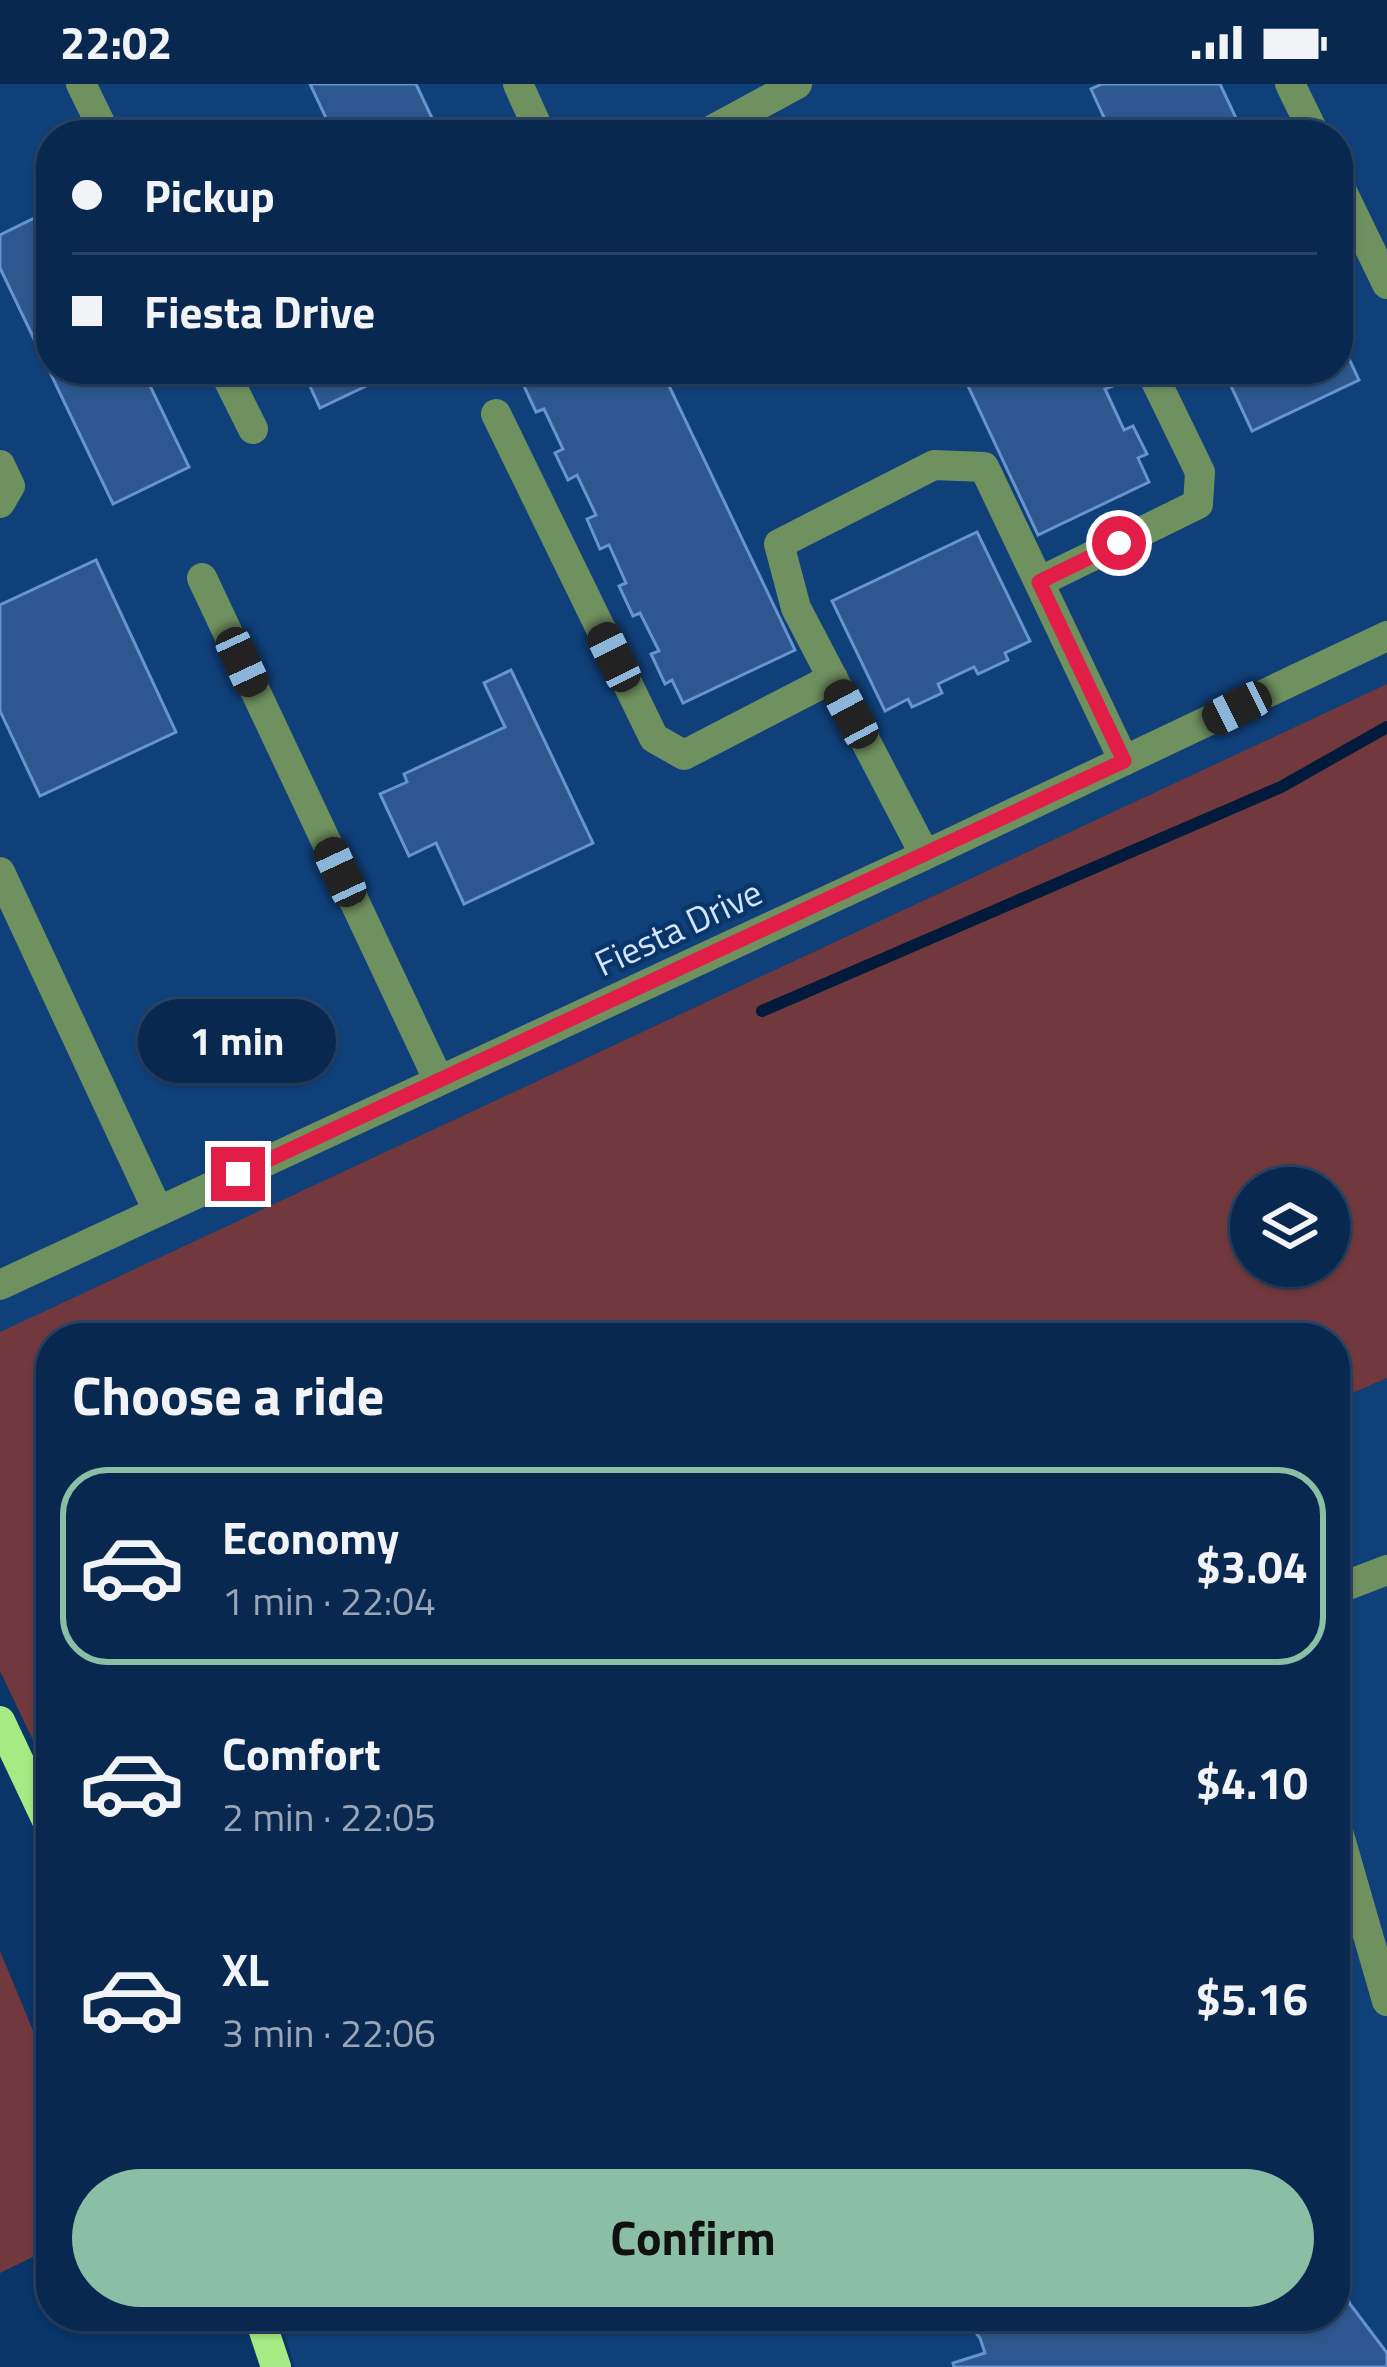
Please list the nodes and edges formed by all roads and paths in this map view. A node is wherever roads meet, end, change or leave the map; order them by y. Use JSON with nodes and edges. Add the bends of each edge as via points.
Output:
{"nodes":[{"id":1,"x":80,"y":84,"type":"edge"},
{"id":2,"x":518,"y":84,"type":"edge"},
{"id":3,"x":797,"y":84,"type":"edge"},
{"id":4,"x":1290,"y":84,"type":"edge"},
{"id":5,"x":98,"y":120,"type":"edge"},
{"id":6,"x":534,"y":120,"type":"edge"},
{"id":7,"x":731,"y":120,"type":"edge"},
{"id":8,"x":1308,"y":120,"type":"edge"},
{"id":9,"x":1353,"y":214,"type":"edge"},
{"id":10,"x":1387,"y":284,"type":"edge"},
{"id":11,"x":230,"y":384,"type":"edge"},
{"id":12,"x":1157,"y":384,"type":"edge"},
{"id":13,"x":496,"y":414,"type":"dead end"},
{"id":14,"x":253,"y":429,"type":"dead end"},
{"id":15,"x":0,"y":465,"type":"edge"},
{"id":16,"x":0,"y":503,"type":"edge"},
{"id":17,"x":202,"y":578,"type":"dead end"},
{"id":18,"x":1039,"y":582,"type":"junction"},
{"id":19,"x":1387,"y":636,"type":"edge"},
{"id":20,"x":833,"y":678,"type":"junction"},
{"id":21,"x":1124,"y":761,"type":"junction"},
{"id":22,"x":926,"y":855,"type":"junction"},
{"id":23,"x":0,"y":872,"type":"edge"},
{"id":24,"x":439,"y":1081,"type":"junction"},
{"id":25,"x":158,"y":1211,"type":"junction"},
{"id":26,"x":0,"y":1285,"type":"edge"},
{"id":27,"x":1387,"y":1570,"type":"edge"},
{"id":28,"x":1350,"y":1584,"type":"edge"},
{"id":29,"x":0,"y":1721,"type":"edge"},
{"id":30,"x":36,"y":1797,"type":"edge"},
{"id":31,"x":1350,"y":1873,"type":"edge"},
{"id":32,"x":1387,"y":2001,"type":"edge"},
{"id":33,"x":265,"y":2331,"type":"edge"},
{"id":34,"x":276,"y":2367,"type":"edge"}],
"edges":[{"from":1,"to":5,"type":"street"},
{"from":2,"to":6,"type":"street"},
{"from":3,"to":7,"type":"street"},
{"from":4,"to":8,"type":"street"},
{"from":9,"to":10,"type":"street"},
{"from":11,"to":14,"type":"street"},
{"from":12,"to":18,"type":"street","via":[[1200,472],[1198,504]]},
{"from":13,"to":20,"type":"street","via":[[654,738],[684,755]]},
{"from":15,"to":16,"type":"street","via":[[10,486]]},
{"from":17,"to":24,"type":"street"},
{"from":18,"to":20,"type":"street","via":[[984,467],[934,465],[779,544],[796,608]]},
{"from":18,"to":21,"type":"street"},
{"from":19,"to":21,"type":"street","name":"Fiesta Drive"},
{"from":20,"to":22,"type":"street"},
{"from":21,"to":22,"type":"street","name":"Fiesta Drive"},
{"from":22,"to":24,"type":"street","name":"Fiesta Drive"},
{"from":23,"to":25,"type":"street"},
{"from":24,"to":25,"type":"street","name":"Fiesta Drive"},
{"from":25,"to":26,"type":"street","name":"Fiesta Drive"},
{"from":27,"to":28,"type":"street"},
{"from":29,"to":30,"type":"main road"},
{"from":31,"to":32,"type":"street"},
{"from":33,"to":34,"type":"main road"}]}
